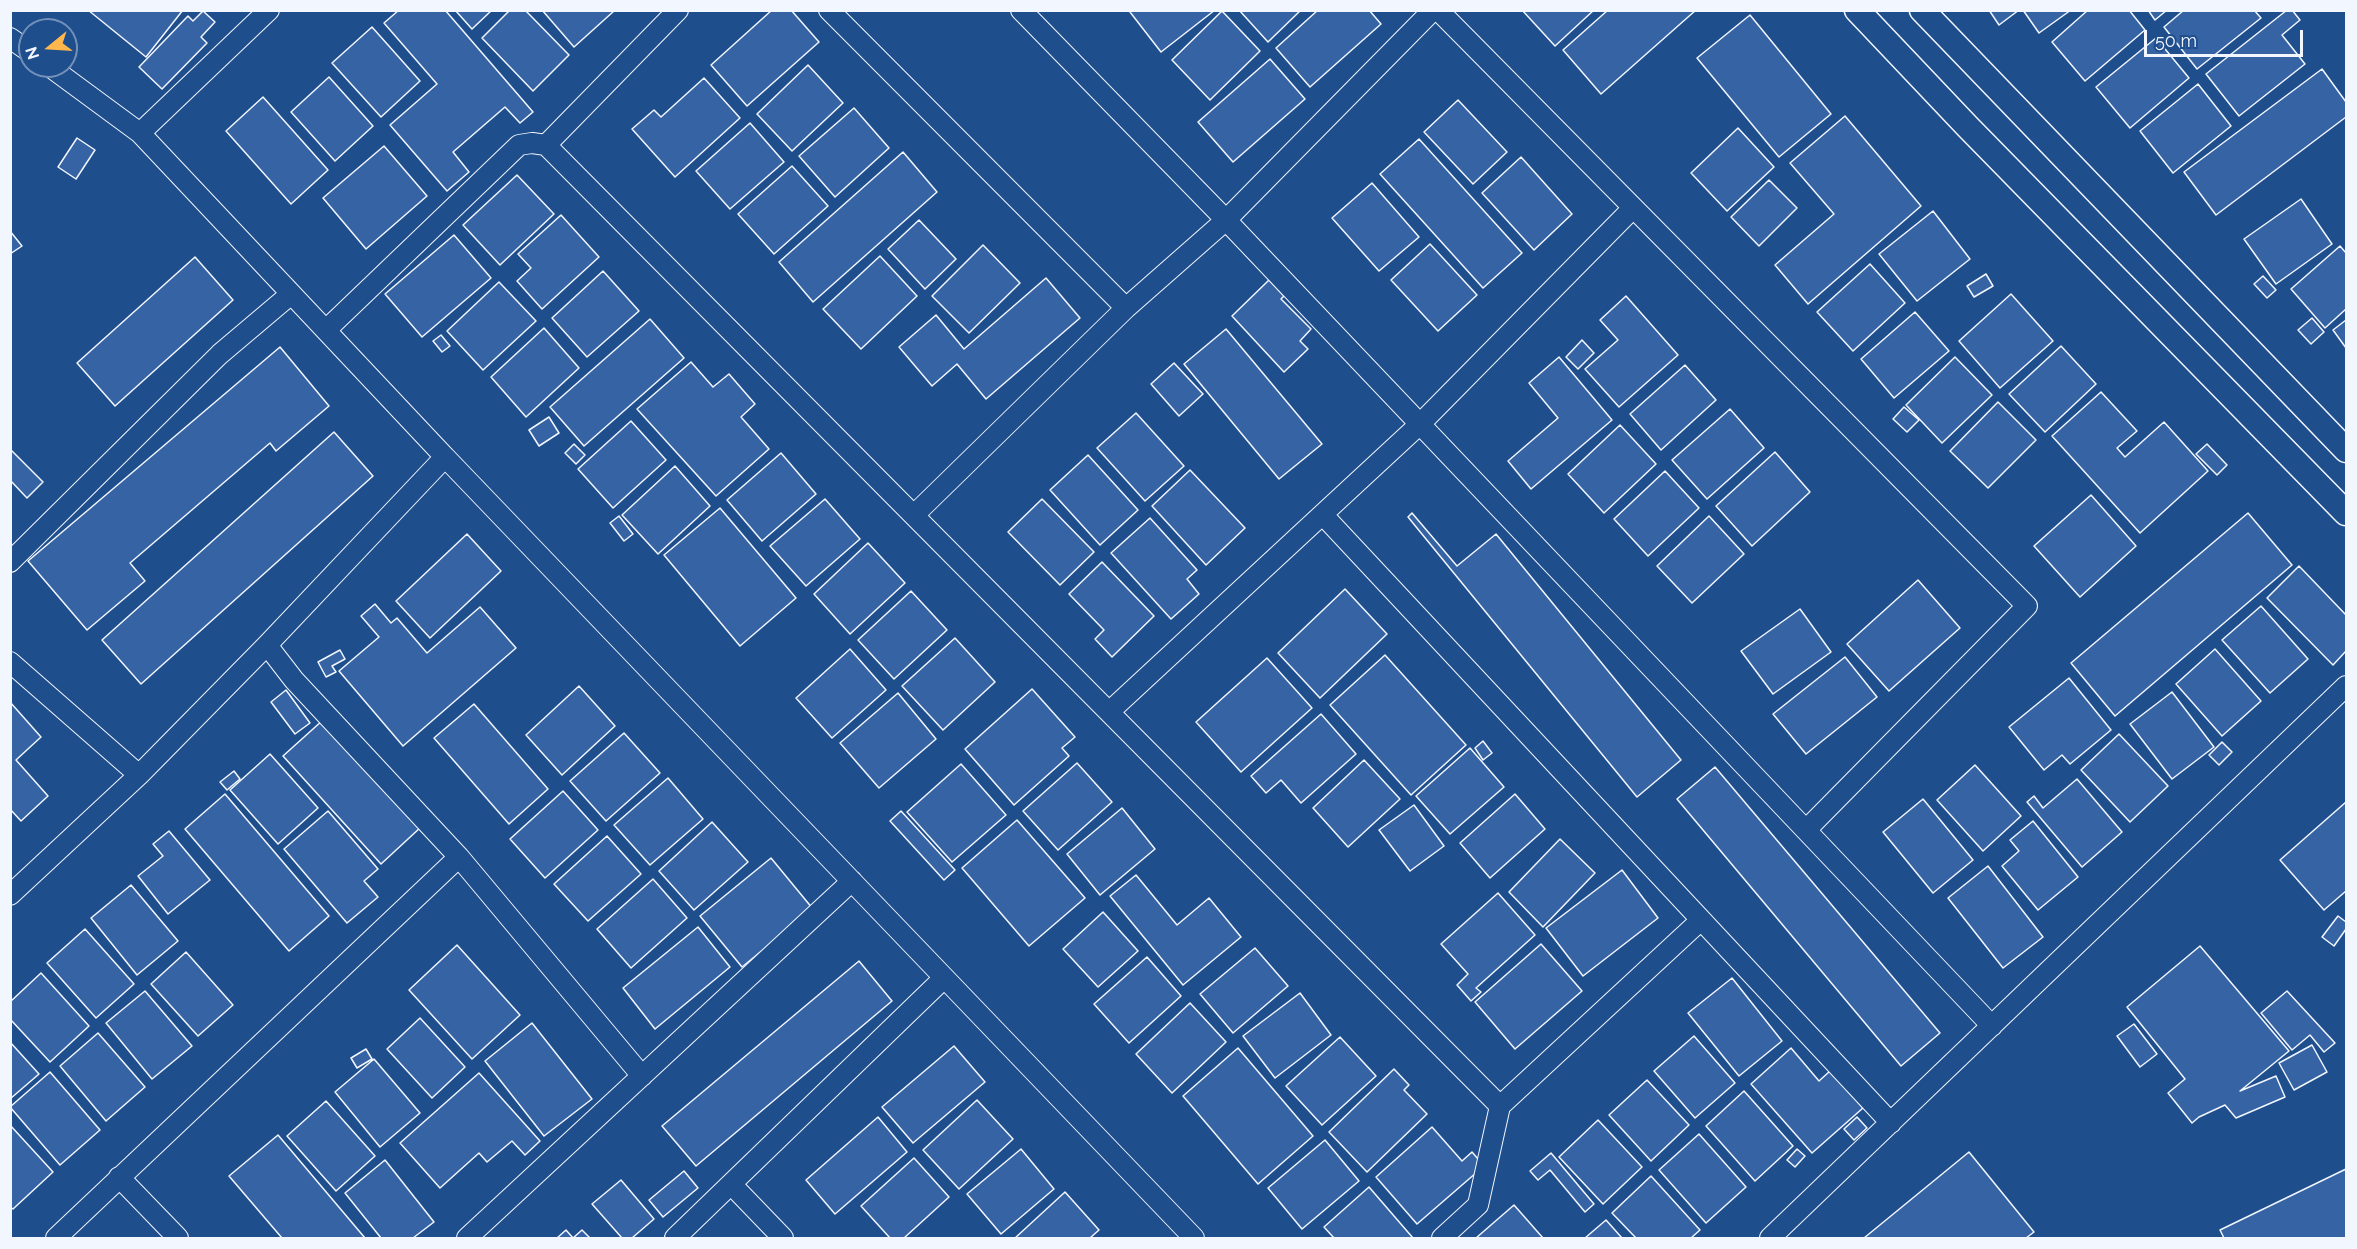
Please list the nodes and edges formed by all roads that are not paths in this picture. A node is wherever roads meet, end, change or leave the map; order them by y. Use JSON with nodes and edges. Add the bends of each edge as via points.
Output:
{"nodes":[{"id":1,"x":268,"y":10,"type":"edge"},
{"id":2,"x":678,"y":10,"type":"edge"},
{"id":3,"x":829,"y":10,"type":"edge"},
{"id":4,"x":1021,"y":10,"type":"edge"},
{"id":5,"x":1433,"y":10,"type":"edge"},
{"id":6,"x":1438,"y":10,"type":"edge"},
{"id":7,"x":1857,"y":10,"type":"edge"},
{"id":8,"x":1922,"y":10,"type":"edge"},
{"id":9,"x":65,"y":78,"type":"edge"},
{"id":10,"x":140,"y":133,"type":"junction"},
{"id":11,"x":546,"y":145,"type":"junction"},
{"id":12,"x":1633,"y":208,"type":"junction"},
{"id":13,"x":1226,"y":220,"type":"junction"},
{"id":14,"x":291,"y":294,"type":"junction"},
{"id":15,"x":1126,"y":308,"type":"junction"},
{"id":16,"x":326,"y":330,"type":"junction"},
{"id":17,"x":1420,"y":424,"type":"junction"},
{"id":18,"x":2346,"y":450,"type":"edge"},
{"id":19,"x":445,"y":457,"type":"junction"},
{"id":20,"x":2346,"y":513,"type":"edge"},
{"id":21,"x":1323,"y":514,"type":"junction"},
{"id":22,"x":914,"y":515,"type":"junction"},
{"id":23,"x":10,"y":562,"type":"edge"},
{"id":24,"x":267,"y":645,"type":"junction"},
{"id":25,"x":10,"y":662,"type":"edge"},
{"id":26,"x":2346,"y":686,"type":"edge"},
{"id":27,"x":1109,"y":712,"type":"junction"},
{"id":28,"x":139,"y":775,"type":"junction"},
{"id":29,"x":1806,"y":830,"type":"junction"},
{"id":30,"x":459,"y":857,"type":"junction"},
{"id":31,"x":852,"y":881,"type":"junction"},
{"id":32,"x":10,"y":895,"type":"edge"},
{"id":33,"x":1701,"y":920,"type":"junction"},
{"id":34,"x":944,"y":978,"type":"junction"},
{"id":35,"x":1992,"y":1026,"type":"junction"},
{"id":36,"x":642,"y":1076,"type":"junction"},
{"id":37,"x":1500,"y":1106,"type":"junction"},
{"id":38,"x":1891,"y":1123,"type":"junction"},
{"id":39,"x":119,"y":1177,"type":"junction"},
{"id":40,"x":731,"y":1184,"type":"junction"},
{"id":41,"x":57,"y":1239,"type":"edge"},
{"id":42,"x":178,"y":1239,"type":"edge"},
{"id":43,"x":467,"y":1239,"type":"edge"},
{"id":44,"x":675,"y":1239,"type":"edge"},
{"id":45,"x":783,"y":1239,"type":"edge"},
{"id":46,"x":1194,"y":1239,"type":"edge"},
{"id":47,"x":1442,"y":1239,"type":"edge"},
{"id":48,"x":1770,"y":1239,"type":"edge"}],
"edges":[{"from":1,"to":10,"type":"street"},
{"from":2,"to":11,"type":"street"},
{"from":3,"to":15,"type":"street"},
{"from":4,"to":13,"type":"street"},
{"from":5,"to":13,"type":"street"},
{"from":6,"to":12,"type":"street"},
{"from":7,"to":20,"type":"street"},
{"from":8,"to":18,"type":"street"},
{"from":9,"to":10,"type":"street"},
{"from":10,"to":14,"type":"street"},
{"from":11,"to":16,"type":"street","via":[[519,145]]},
{"from":11,"to":22,"type":"street"},
{"from":12,"to":17,"type":"street"},
{"from":12,"to":29,"type":"street","via":[[2027,606]]},
{"from":13,"to":15,"type":"street"},
{"from":13,"to":17,"type":"street"},
{"from":14,"to":16,"type":"street"},
{"from":14,"to":23,"type":"street","via":[[220,354]]},
{"from":15,"to":22,"type":"street"},
{"from":16,"to":19,"type":"street"},
{"from":17,"to":21,"type":"street"},
{"from":17,"to":29,"type":"street"},
{"from":19,"to":24,"type":"street"},
{"from":19,"to":31,"type":"street"},
{"from":21,"to":27,"type":"street"},
{"from":21,"to":33,"type":"street"},
{"from":22,"to":27,"type":"street"},
{"from":24,"to":28,"type":"street"},
{"from":24,"to":30,"type":"street","via":[[294,680]]},
{"from":25,"to":28,"type":"street"},
{"from":26,"to":35,"type":"street"},
{"from":27,"to":37,"type":"street"},
{"from":28,"to":32,"type":"street"},
{"from":29,"to":35,"type":"street"},
{"from":30,"to":36,"type":"street"},
{"from":30,"to":39,"type":"street"},
{"from":31,"to":34,"type":"street"},
{"from":31,"to":36,"type":"street"},
{"from":33,"to":37,"type":"street"},
{"from":33,"to":38,"type":"street"},
{"from":34,"to":40,"type":"street"},
{"from":34,"to":46,"type":"street"},
{"from":35,"to":38,"type":"street"},
{"from":36,"to":43,"type":"street"},
{"from":37,"to":47,"type":"street","via":[[1478,1205]]},
{"from":38,"to":48,"type":"street"},
{"from":39,"to":41,"type":"street"},
{"from":39,"to":42,"type":"street"},
{"from":40,"to":44,"type":"street"},
{"from":40,"to":45,"type":"street"}]}
